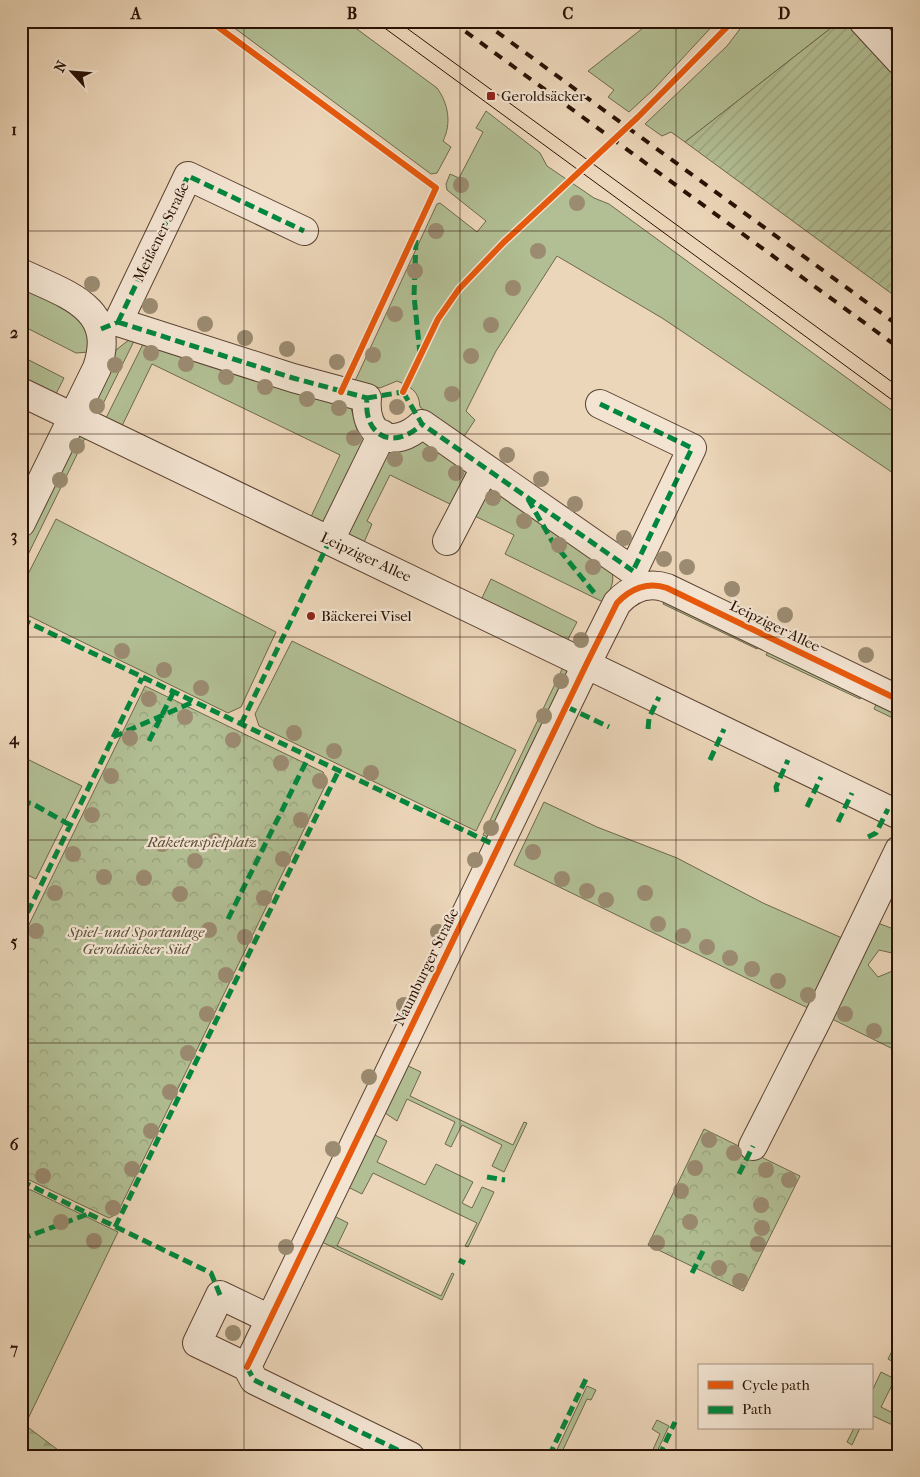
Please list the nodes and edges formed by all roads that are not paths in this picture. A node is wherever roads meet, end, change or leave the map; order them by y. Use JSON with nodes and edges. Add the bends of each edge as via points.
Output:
{"nodes":[{"id":1,"x":863,"y":21,"type":"edge"},
{"id":2,"x":899,"y":60,"type":"edge"},
{"id":3,"x":304,"y":231,"type":"dead end"},
{"id":4,"x":21,"y":273,"type":"edge"},
{"id":5,"x":109,"y":325,"type":"junction"},
{"id":6,"x":21,"y":392,"type":"edge"},
{"id":7,"x":600,"y":404,"type":"dead end"},
{"id":8,"x":73,"y":417,"type":"junction"},
{"id":9,"x":382,"y":434,"type":"junction"},
{"id":10,"x":486,"y":468,"type":"junction"},
{"id":11,"x":21,"y":523,"type":"edge"},
{"id":12,"x":330,"y":540,"type":"junction"},
{"id":13,"x":447,"y":541,"type":"dead end"},
{"id":14,"x":636,"y":579,"type":"junction"},
{"id":15,"x":587,"y":663,"type":"junction"},
{"id":16,"x":899,"y":700,"type":"edge"},
{"id":17,"x":899,"y":814,"type":"edge"},
{"id":18,"x":899,"y":850,"type":"edge"},
{"id":19,"x":753,"y":1146,"type":"dead end"},
{"id":20,"x":270,"y":1319,"type":"junction"},
{"id":21,"x":247,"y":1367,"type":"junction"},
{"id":22,"x":410,"y":1456,"type":"edge"}],
"edges":[{"from":1,"to":2,"type":"street"},
{"from":3,"to":5,"type":"street","name":"Meißener Straße","via":[[188,176]]},
{"from":4,"to":5,"type":"street","via":[[79,301]]},
{"from":5,"to":8,"type":"street","name":"Meißener Straße","via":[[101,358]]},
{"from":5,"to":9,"type":"street","via":[[367,398],[365,411],[369,423]]},
{"from":6,"to":8,"type":"street","name":"Leipziger Allee"},
{"from":7,"to":14,"type":"street","via":[[692,448]]},
{"from":8,"to":11,"type":"street","name":"Meißener Straße"},
{"from":8,"to":12,"type":"street","name":"Leipziger Allee"},
{"from":9,"to":10,"type":"street","via":[[401,438],[411,435],[422,424]]},
{"from":9,"to":12,"type":"street"},
{"from":10,"to":13,"type":"street"},
{"from":10,"to":14,"type":"street"},
{"from":12,"to":15,"type":"street","name":"Leipziger Allee"},
{"from":14,"to":15,"type":"street","name":"Naumburger Straße","via":[[617,603]]},
{"from":14,"to":16,"type":"street","name":"Leipziger Allee","via":[[680,593]]},
{"from":15,"to":17,"type":"street","name":"Leipziger Allee"},
{"from":15,"to":20,"type":"street","name":"Naumburger Straße"},
{"from":18,"to":19,"type":"street"},
{"from":20,"to":21,"type":"street","name":"Naumburger Straße"},
{"from":20,"to":21,"type":"street","via":[[220,1295],[197,1343]]},
{"from":21,"to":22,"type":"street","via":[[254,1380]]}]}
